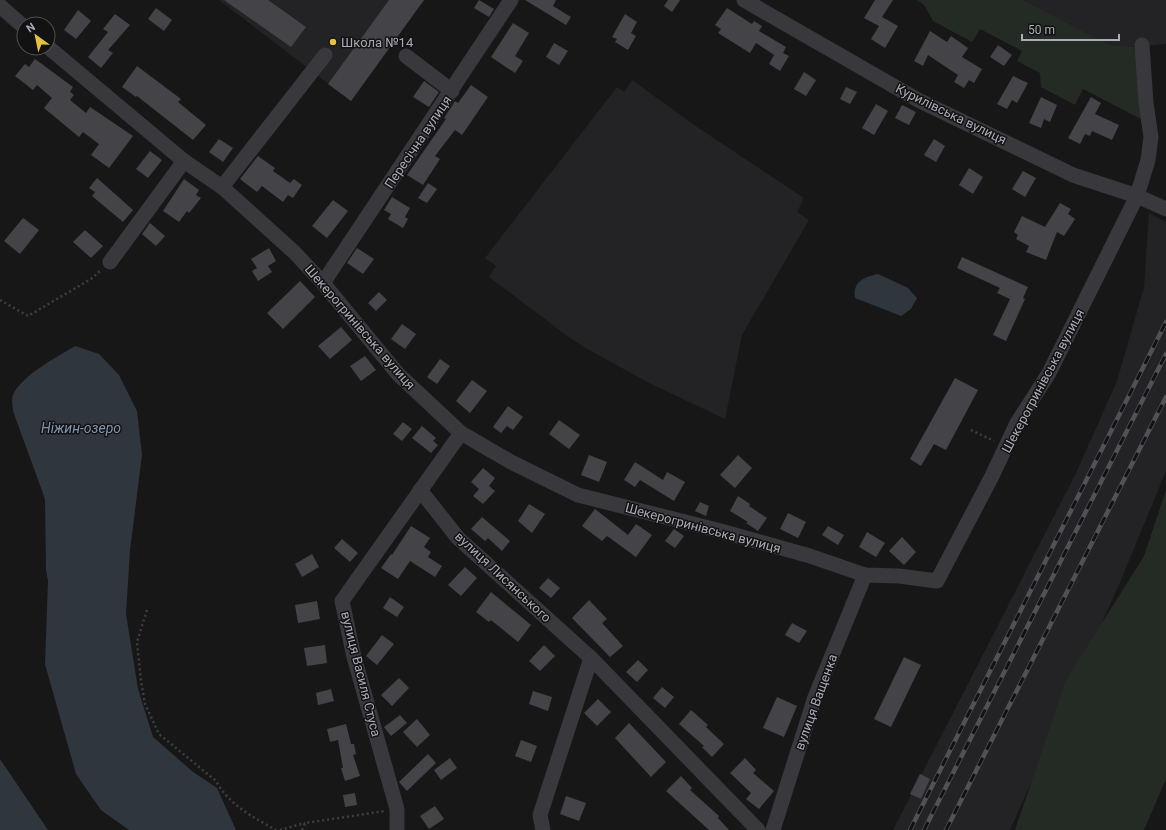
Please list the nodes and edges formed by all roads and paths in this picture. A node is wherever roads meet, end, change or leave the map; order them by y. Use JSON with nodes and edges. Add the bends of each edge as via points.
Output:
{"nodes":[{"id":1,"x":511,"y":0,"type":"edge"},
{"id":2,"x":744,"y":0,"type":"edge"},
{"id":3,"x":0,"y":6,"type":"edge"},
{"id":4,"x":16,"y":19,"type":"edge"},
{"id":5,"x":1142,"y":45,"type":"dead end"},
{"id":6,"x":56,"y":54,"type":"edge"},
{"id":7,"x":325,"y":55,"type":"dead end"},
{"id":8,"x":406,"y":56,"type":"dead end"},
{"id":9,"x":452,"y":91,"type":"junction"},
{"id":10,"x":184,"y":161,"type":"junction"},
{"id":11,"x":222,"y":187,"type":"junction"},
{"id":12,"x":1137,"y":196,"type":"junction"},
{"id":13,"x":1166,"y":209,"type":"edge"},
{"id":14,"x":110,"y":262,"type":"joint"},
{"id":15,"x":324,"y":283,"type":"junction"},
{"id":16,"x":0,"y":300,"type":"edge"},
{"id":17,"x":971,"y":430,"type":"dead end"},
{"id":18,"x":461,"y":433,"type":"junction"},
{"id":19,"x":1007,"y":447,"type":"junction"},
{"id":20,"x":420,"y":490,"type":"junction"},
{"id":21,"x":865,"y":575,"type":"junction"},
{"id":22,"x":147,"y":610,"type":"dead end"},
{"id":23,"x":591,"y":658,"type":"junction"},
{"id":24,"x":397,"y":809,"type":"junction"},
{"id":25,"x":305,"y":823,"type":"junction"},
{"id":26,"x":276,"y":830,"type":"edge"},
{"id":27,"x":280,"y":830,"type":"edge"},
{"id":28,"x":302,"y":830,"type":"edge"},
{"id":29,"x":398,"y":830,"type":"edge"},
{"id":30,"x":543,"y":830,"type":"edge"},
{"id":31,"x":758,"y":830,"type":"edge"},
{"id":32,"x":773,"y":830,"type":"edge"}],
"edges":[{"from":1,"to":9,"type":"street","name":"Пересічна вулиця"},
{"from":2,"to":12,"type":"street","name":"Курилівська вулиця","via":[[918,100],[1073,174]]},
{"from":3,"to":4,"type":"street"},
{"from":5,"to":12,"type":"street","name":"Шекерогринівська вулиця","via":[[1151,137],[1148,160]]},
{"from":6,"to":10,"type":"street","name":"Шекерогринівська вулиця"},
{"from":7,"to":11,"type":"street"},
{"from":8,"to":9,"type":"street"},
{"from":9,"to":15,"type":"street","name":"Пересічна вулиця"},
{"from":10,"to":11,"type":"street","name":"Шекерогринівська вулиця"},
{"from":10,"to":14,"type":"street"},
{"from":11,"to":15,"type":"street","name":"Шекерогринівська вулиця","via":[[294,252]]},
{"from":12,"to":13,"type":"street","name":"Курилівська вулиця"},
{"from":12,"to":19,"type":"street","name":"Шекерогринівська вулиця","via":[[1049,373],[1017,423]]},
{"from":14,"to":16,"type":"path","via":[[91,279],[28,316]]},
{"from":15,"to":18,"type":"street","name":"Шекерогринівська вулиця","via":[[398,374]]},
{"from":17,"to":19,"type":"path"},
{"from":18,"to":20,"type":"street","name":"вулиця Василя Стуса"},
{"from":18,"to":21,"type":"street","name":"Шекерогринівська вулиця","via":[[511,462],[578,495],[724,532],[810,556]]},
{"from":19,"to":21,"type":"street","name":"Шекерогринівська вулиця","via":[[937,581]]},
{"from":20,"to":23,"type":"street","name":"вулиця Лисянського","via":[[458,538]]},
{"from":20,"to":24,"type":"street","name":"вулиця Василя Стуса","via":[[342,601],[354,657]]},
{"from":21,"to":32,"type":"street","name":"вулиця Ващенка","via":[[815,697]]},
{"from":22,"to":26,"type":"path","via":[[137,642],[145,704],[159,734],[216,781],[222,791],[249,815]]},
{"from":23,"to":30,"type":"street","via":[[540,815]]},
{"from":23,"to":31,"type":"street","name":"вулиця Лисянського"},
{"from":24,"to":25,"type":"path"},
{"from":24,"to":29,"type":"street","name":"вулиця Василя Стуса"},
{"from":25,"to":27,"type":"path"},
{"from":25,"to":28,"type":"path"}]}
